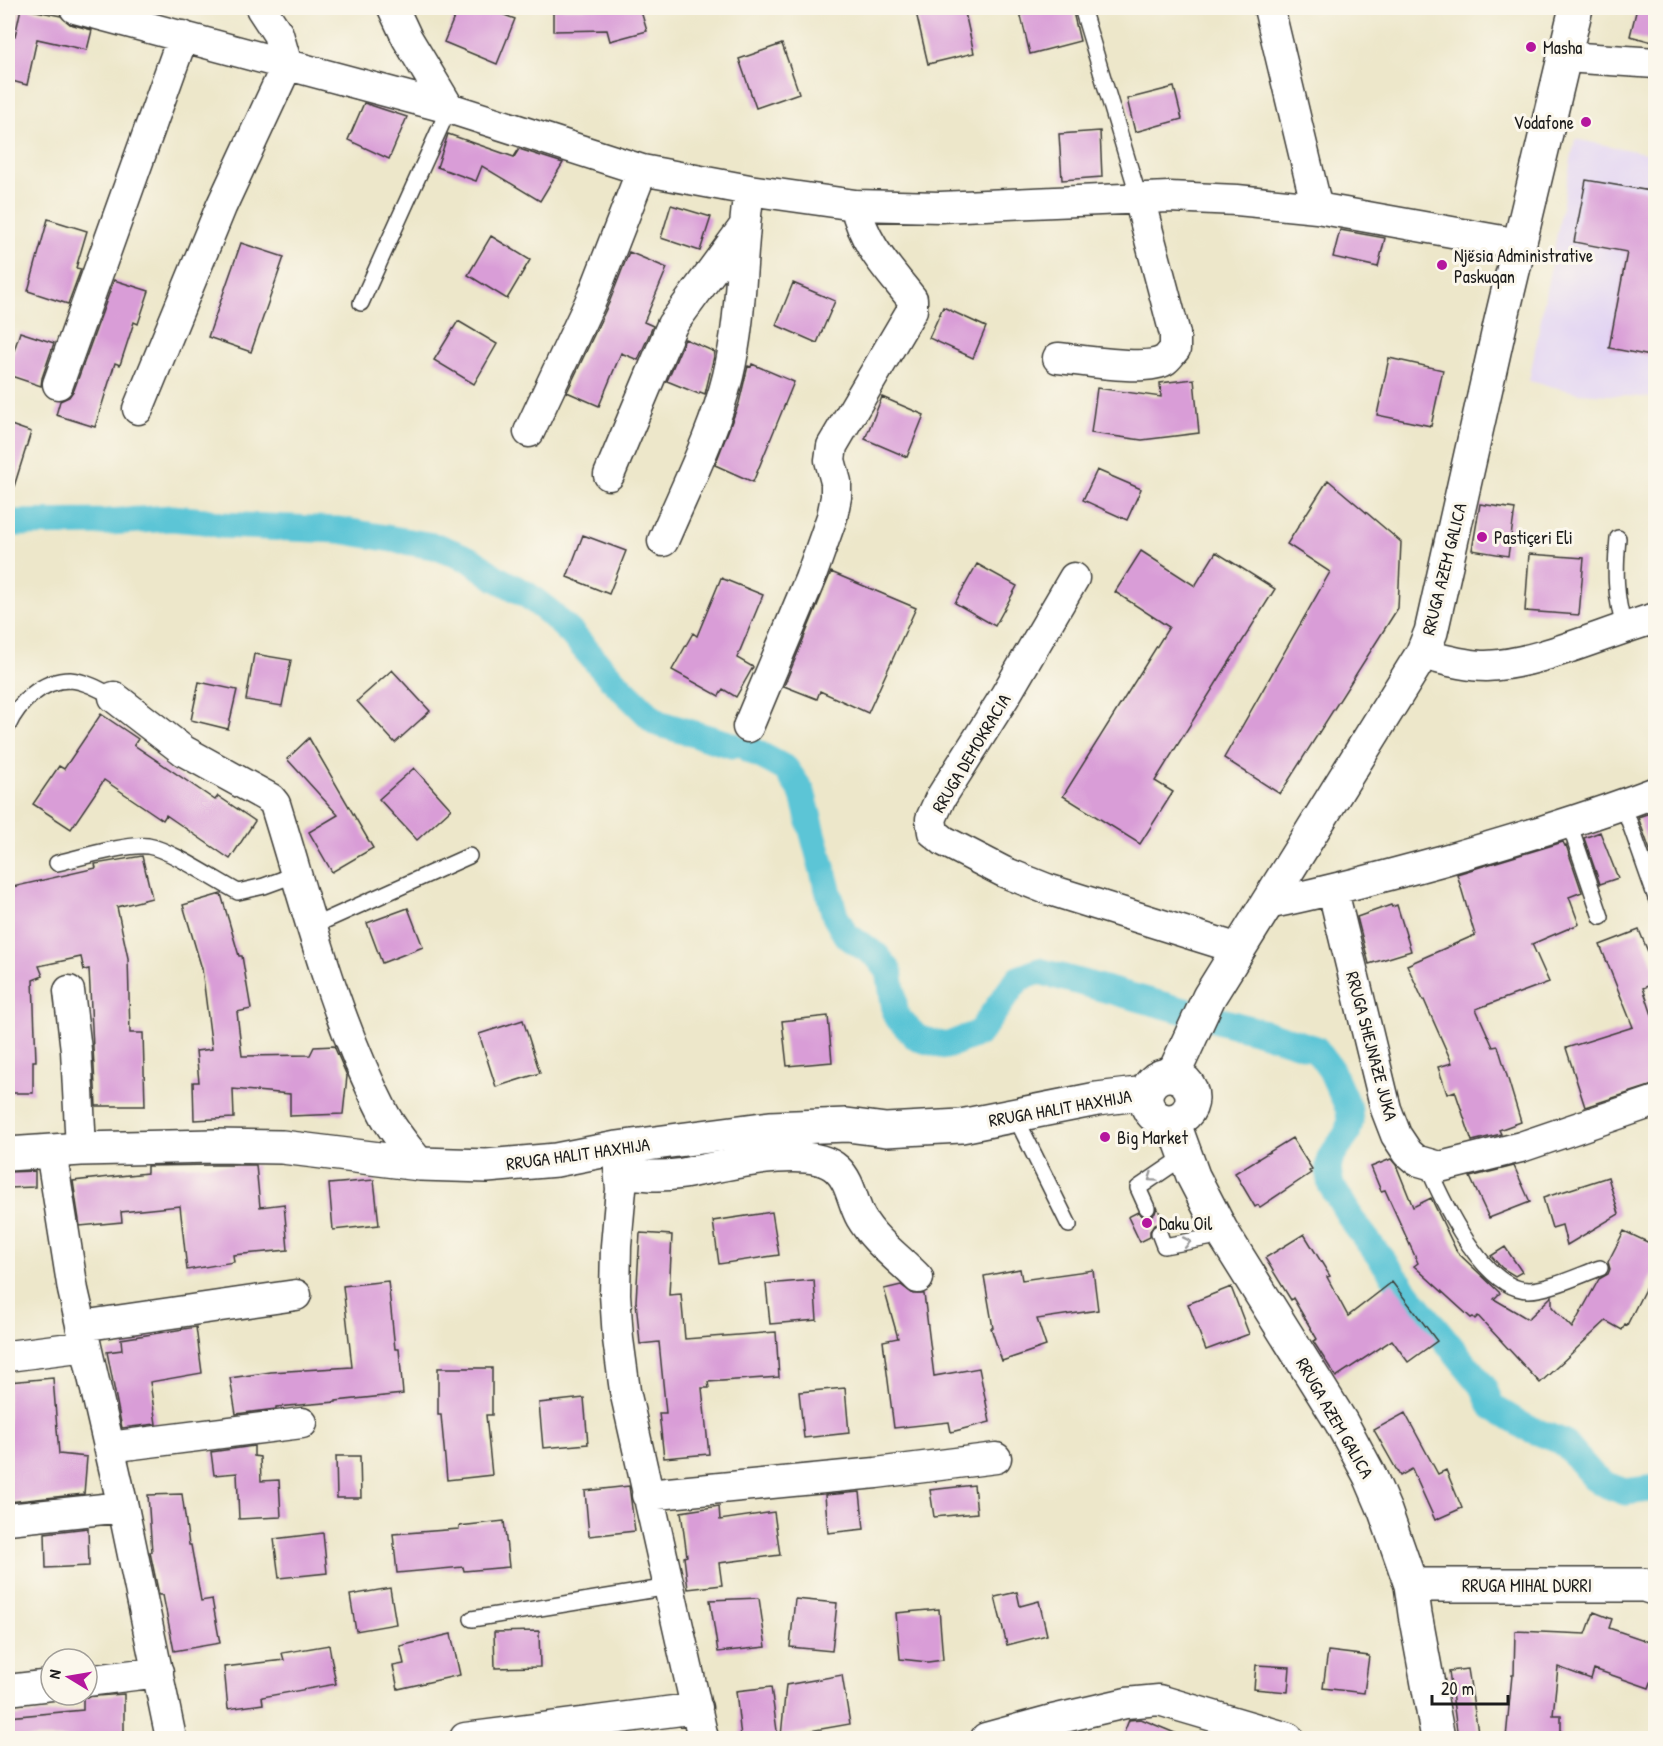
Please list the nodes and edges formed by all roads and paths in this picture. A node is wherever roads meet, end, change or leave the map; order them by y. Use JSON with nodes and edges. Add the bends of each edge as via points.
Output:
{"nodes":[{"id":1,"x":75,"y":8,"type":"edge"},
{"id":2,"x":261,"y":8,"type":"edge"},
{"id":3,"x":393,"y":8,"type":"edge"},
{"id":4,"x":1082,"y":8,"type":"edge"},
{"id":5,"x":1269,"y":8,"type":"edge"},
{"id":6,"x":1576,"y":8,"type":"edge"},
{"id":7,"x":183,"y":36,"type":"junction"},
{"id":8,"x":1565,"y":57,"type":"junction"},
{"id":9,"x":1656,"y":63,"type":"edge"},
{"id":10,"x":287,"y":65,"type":"junction"},
{"id":11,"x":449,"y":108,"type":"junction"},
{"id":12,"x":642,"y":170,"type":"junction"},
{"id":13,"x":749,"y":190,"type":"junction"},
{"id":14,"x":1139,"y":198,"type":"junction"},
{"id":15,"x":855,"y":205,"type":"junction"},
{"id":16,"x":1317,"y":208,"type":"junction"},
{"id":17,"x":744,"y":227,"type":"junction"},
{"id":18,"x":1520,"y":244,"type":"junction"},
{"id":19,"x":361,"y":303,"type":"dead end"},
{"id":20,"x":1058,"y":358,"type":"dead end"},
{"id":21,"x":58,"y":384,"type":"dead end"},
{"id":22,"x":138,"y":409,"type":"dead end"},
{"id":23,"x":529,"y":432,"type":"dead end"},
{"id":24,"x":609,"y":475,"type":"dead end"},
{"id":25,"x":1618,"y":538,"type":"dead end"},
{"id":26,"x":663,"y":541,"type":"dead end"},
{"id":27,"x":1074,"y":578,"type":"dead end"},
{"id":28,"x":1656,"y":618,"type":"edge"},
{"id":29,"x":1624,"y":627,"type":"junction"},
{"id":30,"x":1422,"y":654,"type":"junction"},
{"id":31,"x":114,"y":697,"type":"joint"},
{"id":32,"x":8,"y":726,"type":"edge"},
{"id":33,"x":747,"y":727,"type":"dead end"},
{"id":34,"x":1656,"y":792,"type":"edge"},
{"id":35,"x":1623,"y":804,"type":"junction"},
{"id":36,"x":1569,"y":823,"type":"junction"},
{"id":37,"x":469,"y":856,"type":"dead end"},
{"id":38,"x":57,"y":863,"type":"dead end"},
{"id":39,"x":297,"y":874,"type":"junction"},
{"id":40,"x":1333,"y":891,"type":"junction"},
{"id":41,"x":1656,"y":898,"type":"edge"},
{"id":42,"x":1267,"y":904,"type":"junction"},
{"id":43,"x":1601,"y":917,"type":"dead end"},
{"id":44,"x":313,"y":926,"type":"junction"},
{"id":45,"x":1239,"y":949,"type":"junction"},
{"id":46,"x":69,"y":992,"type":"dead end"},
{"id":47,"x":1173,"y":1075,"type":"junction"},
{"id":48,"x":1146,"y":1093,"type":"junction"},
{"id":49,"x":1656,"y":1101,"type":"edge"},
{"id":50,"x":1015,"y":1116,"type":"junction"},
{"id":51,"x":1173,"y":1120,"type":"junction"},
{"id":52,"x":66,"y":1150,"type":"junction"},
{"id":53,"x":8,"y":1154,"type":"edge"},
{"id":54,"x":1185,"y":1156,"type":"junction"},
{"id":55,"x":619,"y":1161,"type":"junction"},
{"id":56,"x":420,"y":1164,"type":"junction"},
{"id":57,"x":1427,"y":1165,"type":"junction"},
{"id":58,"x":1147,"y":1208,"type":"dead end"},
{"id":59,"x":1069,"y":1225,"type":"dead end"},
{"id":60,"x":1159,"y":1233,"type":"dead end"},
{"id":61,"x":1224,"y":1235,"type":"junction"},
{"id":62,"x":1600,"y":1268,"type":"dead end"},
{"id":63,"x":918,"y":1278,"type":"dead end"},
{"id":64,"x":296,"y":1295,"type":"dead end"},
{"id":65,"x":83,"y":1336,"type":"junction"},
{"id":66,"x":8,"y":1356,"type":"edge"},
{"id":67,"x":302,"y":1423,"type":"dead end"},
{"id":68,"x":109,"y":1447,"type":"junction"},
{"id":69,"x":996,"y":1458,"type":"dead end"},
{"id":70,"x":647,"y":1496,"type":"junction"},
{"id":71,"x":123,"y":1506,"type":"junction"},
{"id":72,"x":8,"y":1519,"type":"edge"},
{"id":73,"x":1652,"y":1584,"type":"edge"},
{"id":74,"x":1411,"y":1585,"type":"junction"},
{"id":75,"x":669,"y":1587,"type":"junction"},
{"id":76,"x":472,"y":1619,"type":"dead end"},
{"id":77,"x":158,"y":1672,"type":"junction"},
{"id":78,"x":99,"y":1679,"type":"edge"},
{"id":79,"x":39,"y":1686,"type":"edge"},
{"id":80,"x":8,"y":1690,"type":"edge"},
{"id":81,"x":697,"y":1708,"type":"junction"},
{"id":82,"x":171,"y":1738,"type":"edge"},
{"id":83,"x":465,"y":1738,"type":"edge"},
{"id":84,"x":703,"y":1738,"type":"edge"},
{"id":85,"x":986,"y":1738,"type":"edge"},
{"id":86,"x":1288,"y":1738,"type":"edge"},
{"id":87,"x":1438,"y":1738,"type":"edge"}],
"edges":[{"from":1,"to":7,"type":"street"},
{"from":2,"to":10,"type":"street","via":[[278,34]]},
{"from":3,"to":11,"type":"street"},
{"from":4,"to":14,"type":"lane"},
{"from":5,"to":16,"type":"street"},
{"from":6,"to":8,"type":"main road","name":"RRUGA AZEM GALICA"},
{"from":7,"to":10,"type":"street"},
{"from":7,"to":21,"type":"street"},
{"from":8,"to":9,"type":"street"},
{"from":8,"to":18,"type":"main road","name":"RRUGA AZEM GALICA"},
{"from":10,"to":11,"type":"street"},
{"from":10,"to":22,"type":"street","via":[[220,207]]},
{"from":11,"to":12,"type":"street"},
{"from":11,"to":19,"type":"lane"},
{"from":12,"to":13,"type":"street"},
{"from":12,"to":23,"type":"street","via":[[593,296]]},
{"from":13,"to":15,"type":"street"},
{"from":13,"to":17,"type":"street"},
{"from":14,"to":15,"type":"street","via":[[940,207]]},
{"from":14,"to":16,"type":"street","via":[[1169,196]]},
{"from":14,"to":20,"type":"street","via":[[1175,334],[1175,349],[1165,360],[1151,364]]},
{"from":15,"to":33,"type":"street","via":[[869,243],[912,299],[912,310],[831,446],[836,482],[832,517]]},
{"from":16,"to":18,"type":"street"},
{"from":17,"to":24,"type":"street","via":[[672,325]]},
{"from":17,"to":26,"type":"street","via":[[739,315],[728,376]]},
{"from":18,"to":30,"type":"main road","name":"RRUGA AZEM GALICA","via":[[1437,613]]},
{"from":25,"to":29,"type":"lane","via":[[1615,582]]},
{"from":27,"to":45,"type":"street","name":"RRUGA DEMOKRACIA","via":[[940,799],[931,819],[933,832],[994,867],[1047,889]]},
{"from":28,"to":29,"type":"street"},
{"from":29,"to":30,"type":"street","via":[[1531,659],[1486,666]]},
{"from":30,"to":42,"type":"main road","name":"RRUGA AZEM GALICA"},
{"from":31,"to":32,"type":"lane","via":[[70,680],[48,685],[14,712]]},
{"from":31,"to":39,"type":"street","via":[[184,751],[271,799]]},
{"from":34,"to":35,"type":"street"},
{"from":35,"to":36,"type":"street"},
{"from":35,"to":41,"type":"lane"},
{"from":36,"to":40,"type":"street"},
{"from":36,"to":43,"type":"lane"},
{"from":37,"to":44,"type":"lane"},
{"from":38,"to":39,"type":"lane","via":[[147,846],[238,892]]},
{"from":39,"to":44,"type":"street"},
{"from":40,"to":42,"type":"street"},
{"from":40,"to":57,"type":"street","name":"RRUGA SHEJNAZE JUKA","via":[[1386,1109],[1408,1153]]},
{"from":42,"to":45,"type":"main road","name":"RRUGA AZEM GALICA"},
{"from":44,"to":56,"type":"street","via":[[351,1040],[384,1114]]},
{"from":45,"to":47,"type":"main road","name":"RRUGA AZEM GALICA","via":[[1209,997]]},
{"from":46,"to":52,"type":"street","via":[[77,1073]]},
{"from":47,"to":48,"type":"main road","via":[[1153,1081]]},
{"from":47,"to":51,"type":"main road","via":[[1186,1083],[1192,1098],[1186,1113]]},
{"from":48,"to":50,"type":"main road","name":"RRUGA HALIT HAXHIJA"},
{"from":48,"to":51,"type":"main road","via":[[1152,1114]]},
{"from":49,"to":57,"type":"street","via":[[1509,1150],[1454,1165]]},
{"from":50,"to":55,"type":"main road","name":"RRUGA HALIT HAXHIJA","via":[[922,1129],[847,1125],[770,1128]]},
{"from":50,"to":59,"type":"lane"},
{"from":51,"to":54,"type":"main road","name":"RRUGA AZEM GALICA"},
{"from":52,"to":53,"type":"main road","name":"RRUGA HALIT HAXHIJA"},
{"from":52,"to":56,"type":"main road","name":"RRUGA HALIT HAXHIJA","via":[[282,1147]]},
{"from":52,"to":65,"type":"street","via":[[73,1290]]},
{"from":54,"to":58,"type":"lane","one_way":true,"via":[[1138,1188]]},
{"from":54,"to":61,"type":"main road","name":"RRUGA AZEM GALICA"},
{"from":55,"to":56,"type":"main road","name":"RRUGA HALIT HAXHIJA","via":[[556,1160],[487,1166]]},
{"from":55,"to":63,"type":"street","via":[[660,1176],[780,1158],[815,1159],[836,1167],[846,1179],[872,1233]]},
{"from":55,"to":70,"type":"street","via":[[621,1189],[615,1256],[618,1340]]},
{"from":57,"to":62,"type":"lane","via":[[1446,1209],[1465,1239],[1502,1280],[1515,1288],[1545,1287]]},
{"from":60,"to":61,"type":"lane","one_way":true,"via":[[1164,1246]]},
{"from":61,"to":74,"type":"main road","name":"RRUGA AZEM GALICA","via":[[1341,1422],[1385,1511]]},
{"from":64,"to":65,"type":"street"},
{"from":65,"to":66,"type":"street"},
{"from":65,"to":68,"type":"street"},
{"from":67,"to":68,"type":"street"},
{"from":68,"to":71,"type":"street"},
{"from":69,"to":70,"type":"street"},
{"from":70,"to":75,"type":"street"},
{"from":71,"to":72,"type":"street"},
{"from":71,"to":77,"type":"street"},
{"from":73,"to":74,"type":"main road","name":"RRUGA MIHAL DURRI"},
{"from":74,"to":87,"type":"main road","name":"RRUGA AZEM GALICA"},
{"from":75,"to":76,"type":"lane"},
{"from":75,"to":81,"type":"street"},
{"from":77,"to":78,"type":"street"},
{"from":77,"to":82,"type":"street"},
{"from":79,"to":80,"type":"street"},
{"from":81,"to":83,"type":"street"},
{"from":81,"to":84,"type":"street"},
{"from":85,"to":86,"type":"street","via":[[1105,1708],[1159,1700]]}]}
